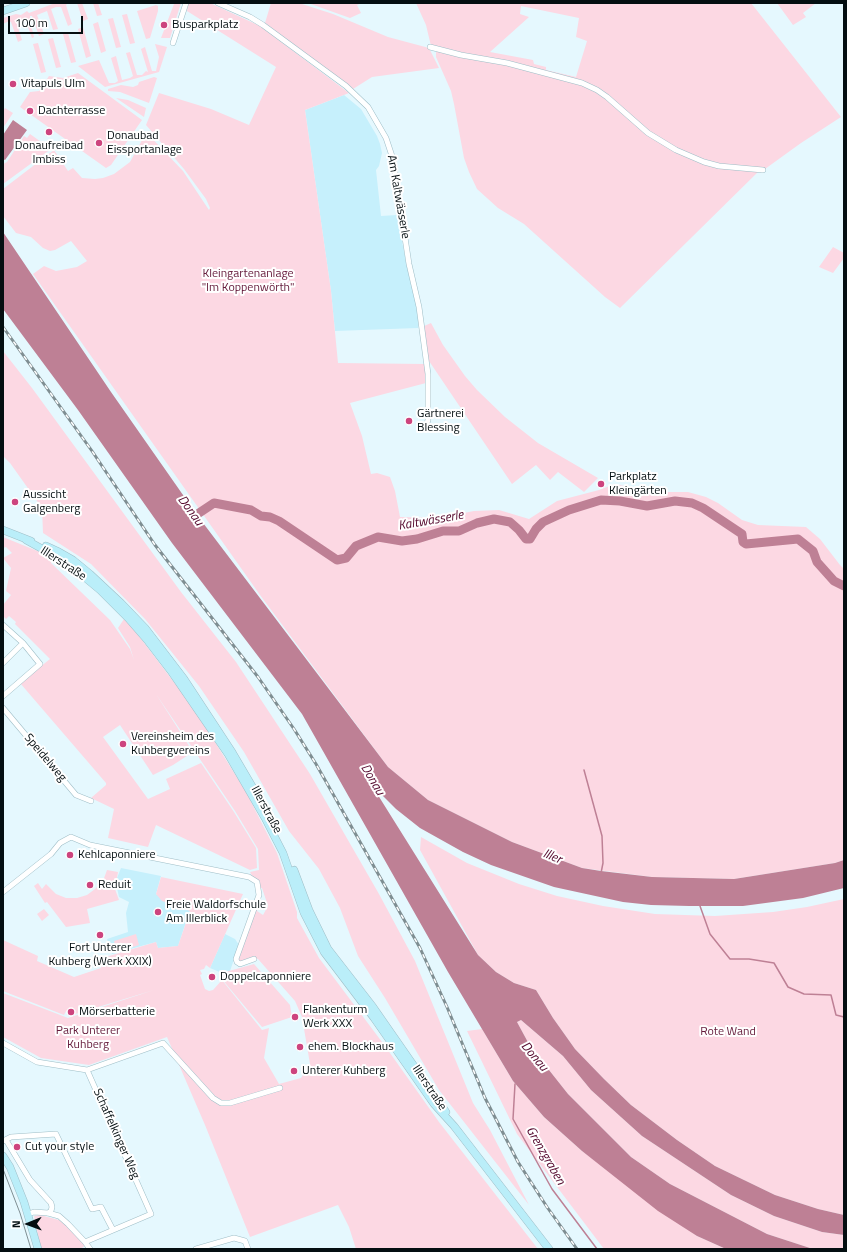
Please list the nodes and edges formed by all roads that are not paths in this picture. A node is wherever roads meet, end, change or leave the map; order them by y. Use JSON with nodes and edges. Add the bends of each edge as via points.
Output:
{"nodes":[{"id":1,"x":26,"y":3,"type":"edge"},
{"id":2,"x":186,"y":3,"type":"edge"},
{"id":3,"x":218,"y":3,"type":"edge"},
{"id":4,"x":3,"y":10,"type":"edge"},
{"id":5,"x":173,"y":43,"type":"dead end"},
{"id":6,"x":430,"y":47,"type":"dead end"},
{"id":7,"x":763,"y":170,"type":"dead end"},
{"id":8,"x":426,"y":426,"type":"dead end"},
{"id":9,"x":3,"y":530,"type":"edge"},
{"id":10,"x":3,"y":625,"type":"edge"},
{"id":11,"x":23,"y":643,"type":"junction"},
{"id":12,"x":3,"y":663,"type":"edge"},
{"id":13,"x":3,"y":696,"type":"edge"},
{"id":14,"x":3,"y":708,"type":"edge"},
{"id":15,"x":91,"y":801,"type":"dead end"},
{"id":16,"x":3,"y":892,"type":"edge"},
{"id":17,"x":254,"y":959,"type":"dead end"},
{"id":18,"x":3,"y":1043,"type":"edge"},
{"id":19,"x":87,"y":1070,"type":"junction"},
{"id":20,"x":280,"y":1088,"type":"dead end"},
{"id":21,"x":5,"y":1141,"type":"edge"},
{"id":22,"x":3,"y":1156,"type":"edge"},
{"id":23,"x":48,"y":1213,"type":"junction"},
{"id":24,"x":28,"y":1214,"type":"junction"},
{"id":25,"x":113,"y":1230,"type":"junction"},
{"id":26,"x":85,"y":1242,"type":"junction"},
{"id":27,"x":38,"y":1249,"type":"edge"},
{"id":28,"x":90,"y":1249,"type":"edge"},
{"id":29,"x":196,"y":1249,"type":"edge"},
{"id":30,"x":248,"y":1249,"type":"edge"},
{"id":31,"x":549,"y":1249,"type":"edge"}],
"edges":[{"from":1,"to":4,"type":"main road"},
{"from":2,"to":5,"type":"street"},
{"from":3,"to":8,"type":"street","name":"Am Kaltwässerle","via":[[263,25],[346,86],[368,107],[386,138],[393,159],[409,264],[419,307],[428,374]]},
{"from":6,"to":7,"type":"street","via":[[507,63],[582,83],[607,97],[648,133],[676,150],[719,166]]},
{"from":9,"to":31,"type":"main road","name":"Illerstraße","via":[[26,540],[70,566],[100,590],[128,618],[171,671],[228,754],[265,818],[283,853],[304,913],[324,952],[434,1104]]},
{"from":10,"to":11,"type":"street"},
{"from":11,"to":12,"type":"street"},
{"from":11,"to":13,"type":"street","via":[[40,664]]},
{"from":14,"to":15,"type":"street","name":"Speidelweg","via":[[76,795]]},
{"from":16,"to":17,"type":"street","via":[[60,843],[71,837],[90,845],[249,877],[257,882],[259,895],[236,959],[240,964]]},
{"from":18,"to":19,"type":"street","via":[[37,1062]]},
{"from":19,"to":20,"type":"street","via":[[163,1043],[213,1098],[221,1103],[230,1103]]},
{"from":19,"to":25,"type":"street","name":"Schaffelkinger Weg","via":[[151,1214]]},
{"from":21,"to":23,"type":"street","via":[[22,1169],[51,1203],[52,1207]]},
{"from":21,"to":25,"type":"street","via":[[11,1137],[56,1134],[92,1209],[101,1208]]},
{"from":22,"to":24,"type":"main road","via":[[10,1167]]},
{"from":23,"to":24,"type":"street"},
{"from":23,"to":26,"type":"street","via":[[59,1216]]},
{"from":24,"to":27,"type":"main road"},
{"from":25,"to":26,"type":"street","name":"Schaffelkinger Weg"},
{"from":26,"to":28,"type":"street"},
{"from":29,"to":30,"type":"street","via":[[234,1238],[245,1241]]}]}
